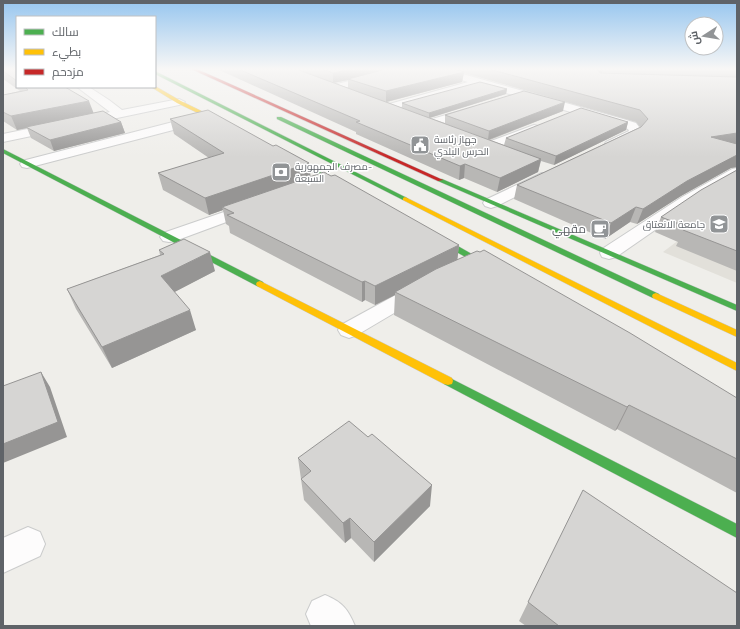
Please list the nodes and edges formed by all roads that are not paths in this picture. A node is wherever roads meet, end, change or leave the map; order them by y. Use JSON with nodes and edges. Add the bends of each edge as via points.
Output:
{"nodes":[{"id":1,"x":99,"y":98,"type":"edge"},
{"id":2,"x":173,"y":98,"type":"edge"},
{"id":3,"x":207,"y":98,"type":"edge"},
{"id":4,"x":238,"y":98,"type":"edge"},
{"id":5,"x":259,"y":98,"type":"edge"},
{"id":6,"x":419,"y":98,"type":"edge"},
{"id":7,"x":510,"y":98,"type":"edge"},
{"id":8,"x":539,"y":98,"type":"edge"},
{"id":9,"x":502,"y":101,"type":"edge"},
{"id":10,"x":179,"y":102,"type":"junction"},
{"id":11,"x":373,"y":103,"type":"edge"},
{"id":12,"x":487,"y":106,"type":"edge"},
{"id":13,"x":386,"y":108,"type":"junction"},
{"id":14,"x":580,"y":110,"type":"junction"},
{"id":15,"x":119,"y":114,"type":"junction"},
{"id":16,"x":209,"y":116,"type":"junction"},
{"id":17,"x":559,"y":118,"type":"edge"},
{"id":18,"x":429,"y":124,"type":"junction"},
{"id":19,"x":545,"y":124,"type":"edge"},
{"id":20,"x":236,"y":130,"type":"edge"},
{"id":21,"x":330,"y":130,"type":"junction"},
{"id":22,"x":444,"y":130,"type":"edge"},
{"id":23,"x":315,"y":135,"type":"junction"},
{"id":24,"x":3,"y":138,"type":"edge"},
{"id":25,"x":474,"y":141,"type":"edge"},
{"id":26,"x":488,"y":147,"type":"junction"},
{"id":27,"x":603,"y":148,"type":"edge"},
{"id":28,"x":276,"y":150,"type":"edge"},
{"id":29,"x":3,"y":151,"type":"edge"},
{"id":30,"x":503,"y":152,"type":"edge"},
{"id":31,"x":400,"y":162,"type":"junction"},
{"id":32,"x":27,"y":164,"type":"junction"},
{"id":33,"x":384,"y":168,"type":"junction"},
{"id":34,"x":547,"y":169,"type":"edge"},
{"id":35,"x":737,"y":172,"type":"edge"},
{"id":36,"x":329,"y":180,"type":"junction"},
{"id":37,"x":307,"y":188,"type":"edge"},
{"id":38,"x":356,"y":194,"type":"edge"},
{"id":39,"x":271,"y":201,"type":"edge"},
{"id":40,"x":491,"y":203,"type":"junction"},
{"id":41,"x":425,"y":231,"type":"edge"},
{"id":42,"x":169,"y":237,"type":"junction"},
{"id":43,"x":609,"y":253,"type":"junction"},
{"id":44,"x":480,"y":261,"type":"junction"},
{"id":45,"x":460,"y":270,"type":"edge"},
{"id":46,"x":505,"y":275,"type":"edge"},
{"id":47,"x":437,"y":281,"type":"edge"},
{"id":48,"x":737,"y":308,"type":"edge"},
{"id":49,"x":349,"y":330,"type":"junction"},
{"id":50,"x":737,"y":334,"type":"edge"},
{"id":51,"x":737,"y":367,"type":"edge"},
{"id":52,"x":737,"y":531,"type":"edge"}],
"edges":[{"from":1,"to":15,"type":"street"},
{"from":2,"to":10,"type":"main road"},
{"from":3,"to":51,"type":"main road"},
{"from":4,"to":23,"type":"main road"},
{"from":5,"to":21,"type":"main road"},
{"from":6,"to":13,"type":"street"},
{"from":7,"to":9,"type":"street"},
{"from":8,"to":14,"type":"street"},
{"from":10,"to":15,"type":"street"},
{"from":10,"to":16,"type":"main road"},
{"from":11,"to":13,"type":"street"},
{"from":12,"to":18,"type":"street"},
{"from":13,"to":18,"type":"street"},
{"from":14,"to":17,"type":"street"},
{"from":14,"to":27,"type":"street","via":[[635,129],[634,134]]},
{"from":15,"to":24,"type":"street"},
{"from":16,"to":20,"type":"main road"},
{"from":16,"to":32,"type":"street"},
{"from":18,"to":22,"type":"street"},
{"from":19,"to":26,"type":"street"},
{"from":21,"to":23,"type":"main road"},
{"from":21,"to":31,"type":"main road"},
{"from":23,"to":33,"type":"main road"},
{"from":25,"to":26,"type":"street"},
{"from":26,"to":30,"type":"street"},
{"from":28,"to":36,"type":"main road"},
{"from":29,"to":32,"type":"main road"},
{"from":31,"to":33,"type":"main road"},
{"from":31,"to":40,"type":"main road"},
{"from":32,"to":42,"type":"main road"},
{"from":33,"to":50,"type":"main road"},
{"from":34,"to":40,"type":"street"},
{"from":35,"to":43,"type":"street","via":[[688,200]]},
{"from":36,"to":37,"type":"street"},
{"from":36,"to":38,"type":"main road"},
{"from":39,"to":42,"type":"street"},
{"from":40,"to":43,"type":"main road"},
{"from":41,"to":44,"type":"main road"},
{"from":42,"to":49,"type":"main road"},
{"from":43,"to":48,"type":"main road"},
{"from":44,"to":45,"type":"street"},
{"from":44,"to":46,"type":"main road"},
{"from":47,"to":49,"type":"street"},
{"from":49,"to":52,"type":"main road"}]}
